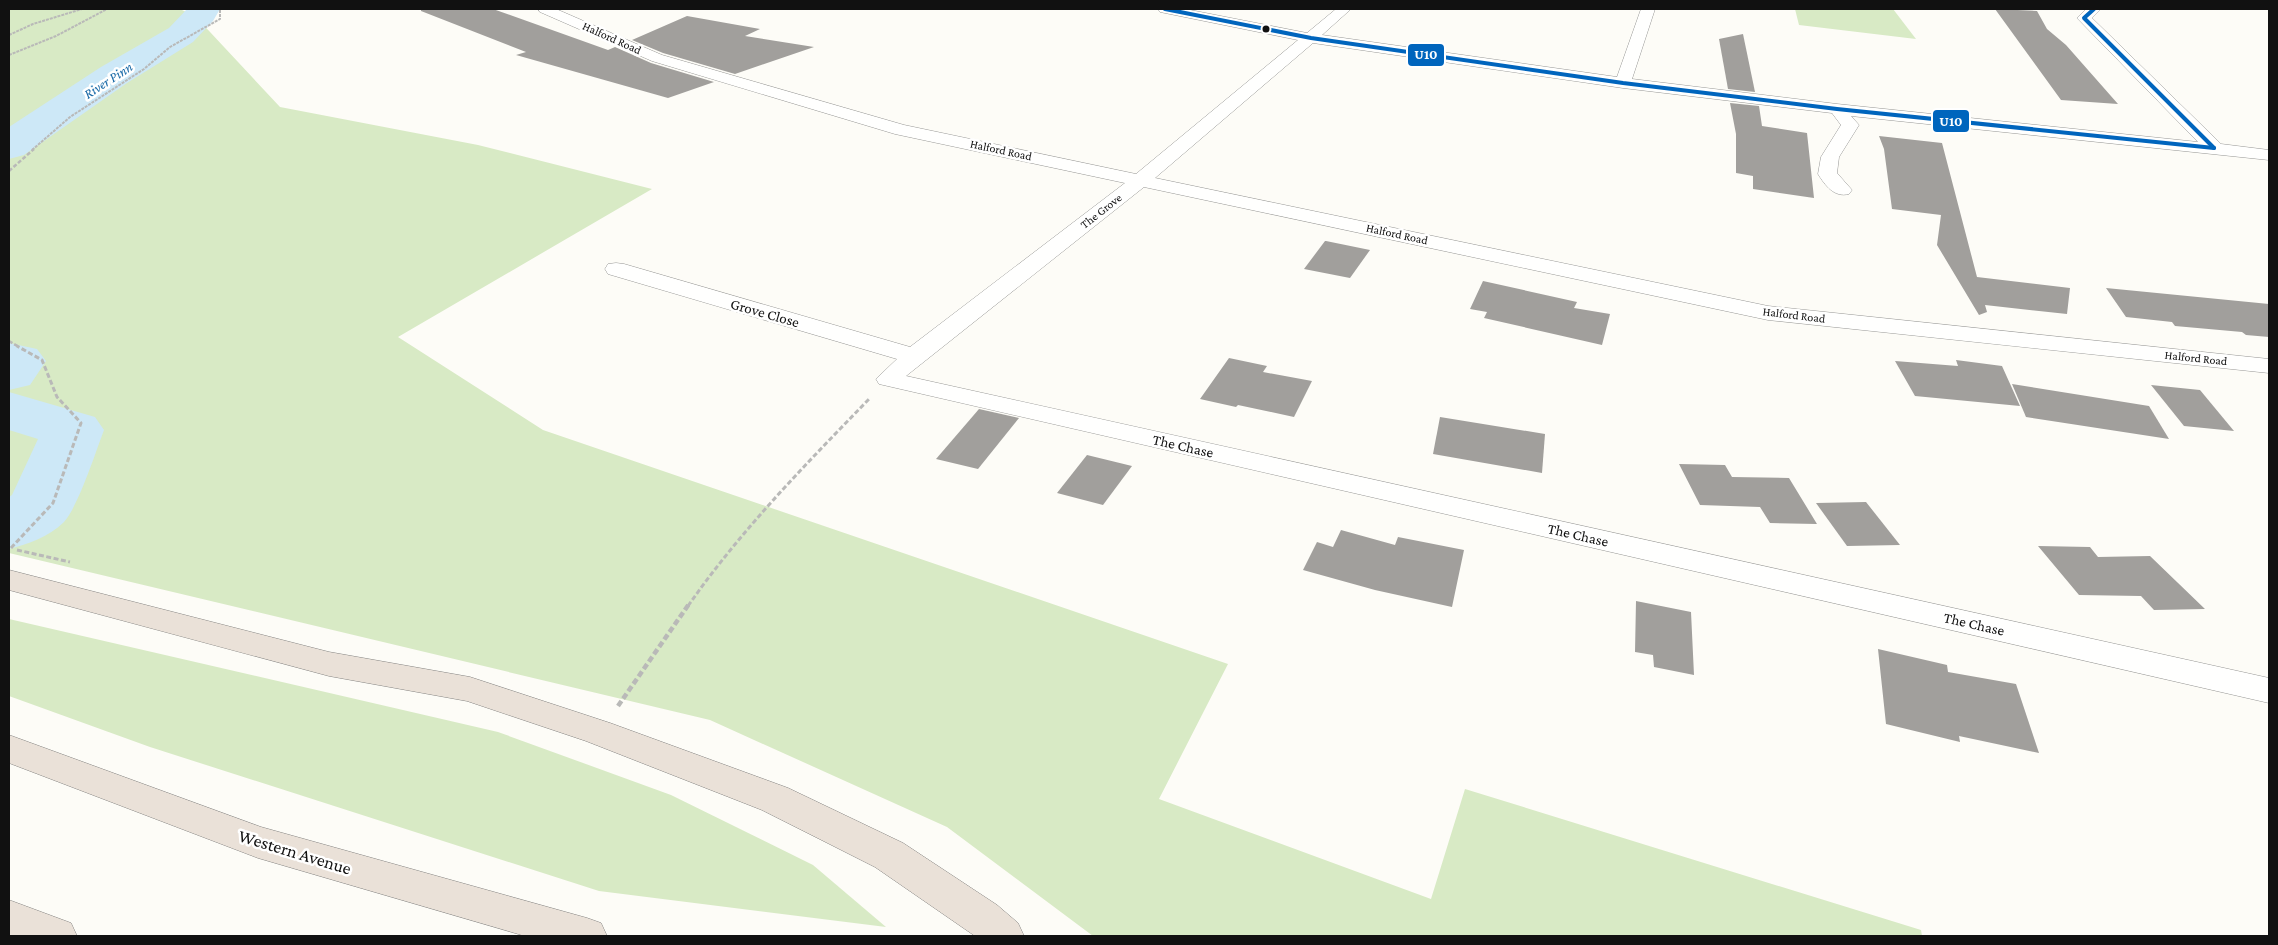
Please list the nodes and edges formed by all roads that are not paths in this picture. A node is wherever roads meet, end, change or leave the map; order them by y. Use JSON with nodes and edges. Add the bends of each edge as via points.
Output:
{"nodes":[{"id":1,"x":546,"y":9,"type":"edge"},
{"id":2,"x":1165,"y":9,"type":"edge"},
{"id":3,"x":1344,"y":9,"type":"edge"},
{"id":4,"x":1648,"y":9,"type":"edge"},
{"id":5,"x":2094,"y":9,"type":"edge"},
{"id":6,"x":1311,"y":38,"type":"junction"},
{"id":7,"x":1623,"y":83,"type":"junction"},
{"id":8,"x":1838,"y":109,"type":"junction"},
{"id":9,"x":2214,"y":148,"type":"junction"},
{"id":10,"x":2269,"y":155,"type":"edge"},
{"id":11,"x":1142,"y":179,"type":"junction"},
{"id":12,"x":1842,"y":190,"type":"dead end"},
{"id":13,"x":616,"y":269,"type":"dead end"},
{"id":14,"x":914,"y":356,"type":"junction"},
{"id":15,"x":2269,"y":366,"type":"edge"},
{"id":16,"x":888,"y":379,"type":"joint"},
{"id":17,"x":9,"y":580,"type":"edge"},
{"id":18,"x":2269,"y":691,"type":"edge"},
{"id":19,"x":9,"y":749,"type":"edge"},
{"id":20,"x":9,"y":918,"type":"edge"},
{"id":21,"x":994,"y":927,"type":"edge"},
{"id":22,"x":57,"y":936,"type":"edge"},
{"id":23,"x":586,"y":936,"type":"edge"}],
"edges":[{"from":1,"to":11,"type":"street","name":"Halford Road","via":[[657,58],[901,130]]},
{"from":2,"to":6,"type":"street"},
{"from":3,"to":6,"type":"street","name":"The Grove"},
{"from":4,"to":7,"type":"street"},
{"from":5,"to":9,"type":"street","via":[[2084,18]]},
{"from":6,"to":7,"type":"street"},
{"from":6,"to":11,"type":"street","name":"The Grove"},
{"from":7,"to":8,"type":"street"},
{"from":8,"to":9,"type":"street"},
{"from":8,"to":12,"type":"street","via":[[1850,125],[1830,157],[1827,174]]},
{"from":9,"to":10,"type":"street"},
{"from":11,"to":14,"type":"street","name":"The Grove"},
{"from":11,"to":15,"type":"street","name":"Halford Road","via":[[1768,312]]},
{"from":13,"to":14,"type":"street","name":"Grove Close"},
{"from":14,"to":16,"type":"street","name":"The Grove"},
{"from":16,"to":18,"type":"street","name":"The Chase"},
{"from":17,"to":21,"type":"highway","via":[[329,664],[470,689],[598,732],[775,799],[889,854]]},
{"from":19,"to":23,"type":"highway","name":"Western Avenue","via":[[258,842]]},
{"from":20,"to":22,"type":"highway"}]}
